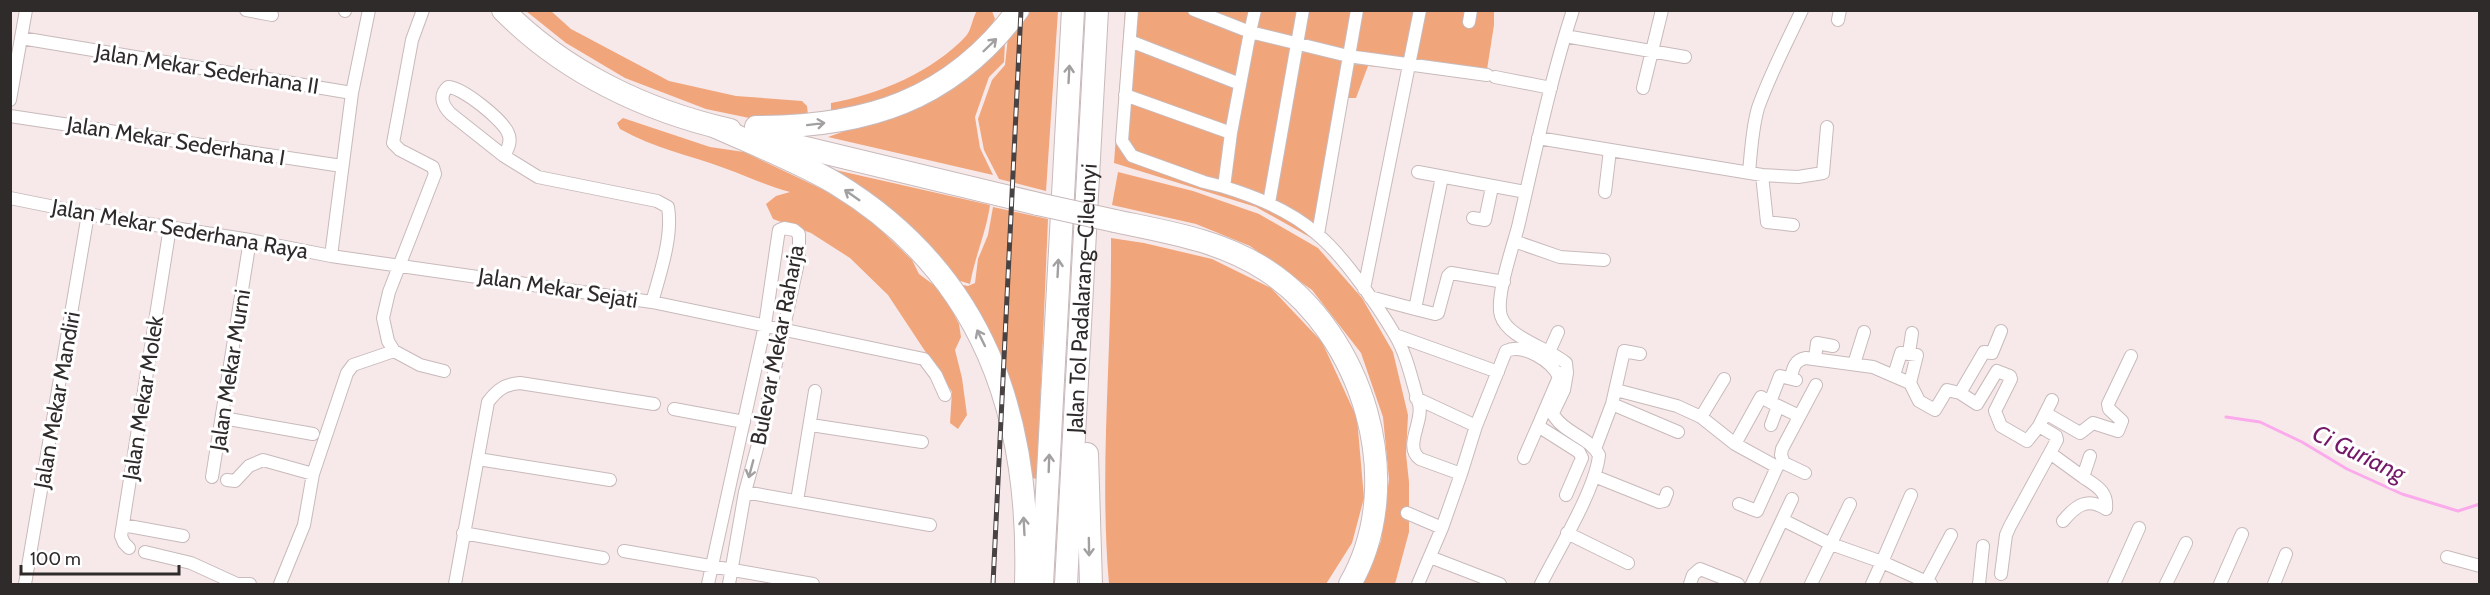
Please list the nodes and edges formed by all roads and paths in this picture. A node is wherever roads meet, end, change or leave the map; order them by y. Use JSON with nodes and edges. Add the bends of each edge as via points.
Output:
{"nodes":[{"id":1,"x":26,"y":10,"type":"edge"},
{"id":2,"x":246,"y":10,"type":"edge"},
{"id":3,"x":369,"y":10,"type":"edge"},
{"id":4,"x":423,"y":10,"type":"edge"},
{"id":5,"x":503,"y":10,"type":"edge"},
{"id":6,"x":1018,"y":10,"type":"edge"},
{"id":7,"x":1073,"y":10,"type":"edge"},
{"id":8,"x":1097,"y":10,"type":"edge"},
{"id":9,"x":1131,"y":10,"type":"edge"},
{"id":10,"x":1194,"y":10,"type":"edge"},
{"id":11,"x":1255,"y":10,"type":"edge"},
{"id":12,"x":1303,"y":10,"type":"edge"},
{"id":13,"x":1357,"y":10,"type":"edge"},
{"id":14,"x":1420,"y":10,"type":"edge"},
{"id":15,"x":1573,"y":10,"type":"edge"},
{"id":16,"x":1662,"y":10,"type":"edge"},
{"id":17,"x":1802,"y":10,"type":"edge"},
{"id":18,"x":272,"y":15,"type":"dead end"},
{"id":19,"x":1251,"y":32,"type":"junction"},
{"id":20,"x":1565,"y":36,"type":"junction"},
{"id":21,"x":21,"y":38,"type":"junction"},
{"id":22,"x":1130,"y":41,"type":"junction"},
{"id":23,"x":1298,"y":44,"type":"junction"},
{"id":24,"x":1651,"y":51,"type":"junction"},
{"id":25,"x":1348,"y":56,"type":"junction"},
{"id":26,"x":1685,"y":57,"type":"dead end"},
{"id":27,"x":1408,"y":64,"type":"junction"},
{"id":28,"x":1240,"y":84,"type":"junction"},
{"id":29,"x":1551,"y":88,"type":"junction"},
{"id":30,"x":1643,"y":88,"type":"dead end"},
{"id":31,"x":352,"y":93,"type":"junction"},
{"id":32,"x":1125,"y":95,"type":"junction"},
{"id":33,"x":10,"y":100,"type":"edge"},
{"id":34,"x":10,"y":116,"type":"edge"},
{"id":35,"x":716,"y":127,"type":"junction"},
{"id":36,"x":1827,"y":127,"type":"dead end"},
{"id":37,"x":1231,"y":133,"type":"junction"},
{"id":38,"x":1538,"y":138,"type":"junction"},
{"id":39,"x":1610,"y":150,"type":"junction"},
{"id":40,"x":504,"y":156,"type":"junction"},
{"id":41,"x":342,"y":166,"type":"junction"},
{"id":42,"x":1418,"y":172,"type":"dead end"},
{"id":43,"x":1755,"y":174,"type":"junction"},
{"id":44,"x":1442,"y":177,"type":"junction"},
{"id":45,"x":1224,"y":187,"type":"junction"},
{"id":46,"x":1492,"y":187,"type":"junction"},
{"id":47,"x":1526,"y":192,"type":"junction"},
{"id":48,"x":1605,"y":192,"type":"dead end"},
{"id":49,"x":10,"y":198,"type":"edge"},
{"id":50,"x":1269,"y":203,"type":"junction"},
{"id":51,"x":88,"y":214,"type":"junction"},
{"id":52,"x":1473,"y":218,"type":"dead end"},
{"id":53,"x":1793,"y":225,"type":"dead end"},
{"id":54,"x":170,"y":227,"type":"junction"},
{"id":55,"x":1318,"y":234,"type":"junction"},
{"id":56,"x":250,"y":240,"type":"junction"},
{"id":57,"x":1514,"y":241,"type":"junction"},
{"id":58,"x":331,"y":255,"type":"junction"},
{"id":59,"x":1604,"y":260,"type":"dead end"},
{"id":60,"x":401,"y":266,"type":"junction"},
{"id":61,"x":1504,"y":282,"type":"junction"},
{"id":62,"x":1367,"y":293,"type":"junction"},
{"id":63,"x":652,"y":302,"type":"junction"},
{"id":64,"x":1415,"y":309,"type":"junction"},
{"id":65,"x":765,"y":325,"type":"junction"},
{"id":66,"x":787,"y":330,"type":"junction"},
{"id":67,"x":2001,"y":331,"type":"dead end"},
{"id":68,"x":1558,"y":332,"type":"dead end"},
{"id":69,"x":1864,"y":332,"type":"dead end"},
{"id":70,"x":1912,"y":333,"type":"dead end"},
{"id":71,"x":1395,"y":335,"type":"junction"},
{"id":72,"x":1081,"y":342,"type":"junction"},
{"id":73,"x":1833,"y":346,"type":"dead end"},
{"id":74,"x":394,"y":351,"type":"junction"},
{"id":75,"x":1549,"y":352,"type":"junction"},
{"id":76,"x":1909,"y":353,"type":"junction"},
{"id":77,"x":1640,"y":354,"type":"dead end"},
{"id":78,"x":2131,"y":356,"type":"dead end"},
{"id":79,"x":1815,"y":358,"type":"junction"},
{"id":80,"x":1854,"y":364,"type":"junction"},
{"id":81,"x":444,"y":371,"type":"dead end"},
{"id":82,"x":1498,"y":372,"type":"junction"},
{"id":83,"x":1894,"y":375,"type":"junction"},
{"id":84,"x":1724,"y":379,"type":"dead end"},
{"id":85,"x":1910,"y":383,"type":"junction"},
{"id":86,"x":1816,"y":385,"type":"dead end"},
{"id":87,"x":1616,"y":390,"type":"junction"},
{"id":88,"x":815,"y":391,"type":"dead end"},
{"id":89,"x":1960,"y":393,"type":"junction"},
{"id":90,"x":945,"y":395,"type":"dead end"},
{"id":91,"x":1416,"y":398,"type":"junction"},
{"id":92,"x":2052,"y":400,"type":"dead end"},
{"id":93,"x":654,"y":404,"type":"dead end"},
{"id":94,"x":1612,"y":404,"type":"junction"},
{"id":95,"x":1774,"y":404,"type":"junction"},
{"id":96,"x":674,"y":409,"type":"dead end"},
{"id":97,"x":2047,"y":414,"type":"junction"},
{"id":98,"x":1798,"y":416,"type":"junction"},
{"id":99,"x":223,"y":417,"type":"junction"},
{"id":100,"x":1701,"y":417,"type":"junction"},
{"id":101,"x":744,"y":422,"type":"junction"},
{"id":102,"x":1771,"y":424,"type":"dead end"},
{"id":103,"x":810,"y":425,"type":"junction"},
{"id":104,"x":1476,"y":426,"type":"junction"},
{"id":105,"x":1538,"y":426,"type":"junction"},
{"id":106,"x":2038,"y":426,"type":"junction"},
{"id":107,"x":1678,"y":432,"type":"dead end"},
{"id":108,"x":314,"y":434,"type":"dead end"},
{"id":109,"x":922,"y":442,"type":"dead end"},
{"id":110,"x":1735,"y":444,"type":"junction"},
{"id":111,"x":1595,"y":449,"type":"junction"},
{"id":112,"x":2050,"y":453,"type":"junction"},
{"id":113,"x":2090,"y":456,"type":"dead end"},
{"id":114,"x":1524,"y":458,"type":"dead end"},
{"id":115,"x":478,"y":459,"type":"junction"},
{"id":116,"x":1805,"y":473,"type":"dead end"},
{"id":117,"x":313,"y":474,"type":"junction"},
{"id":118,"x":1461,"y":474,"type":"junction"},
{"id":119,"x":1594,"y":476,"type":"junction"},
{"id":120,"x":212,"y":477,"type":"dead end"},
{"id":121,"x":2083,"y":477,"type":"junction"},
{"id":122,"x":227,"y":480,"type":"dead end"},
{"id":123,"x":610,"y":480,"type":"dead end"},
{"id":124,"x":745,"y":492,"type":"junction"},
{"id":125,"x":1667,"y":493,"type":"dead end"},
{"id":126,"x":1566,"y":495,"type":"dead end"},
{"id":127,"x":1911,"y":495,"type":"dead end"},
{"id":128,"x":1792,"y":499,"type":"dead end"},
{"id":129,"x":797,"y":501,"type":"junction"},
{"id":130,"x":1739,"y":504,"type":"dead end"},
{"id":131,"x":1850,"y":504,"type":"dead end"},
{"id":132,"x":1407,"y":513,"type":"dead end"},
{"id":133,"x":1783,"y":520,"type":"junction"},
{"id":134,"x":2063,"y":521,"type":"dead end"},
{"id":135,"x":123,"y":525,"type":"junction"},
{"id":136,"x":930,"y":525,"type":"dead end"},
{"id":137,"x":1442,"y":528,"type":"junction"},
{"id":138,"x":2139,"y":528,"type":"dead end"},
{"id":139,"x":463,"y":533,"type":"junction"},
{"id":140,"x":1567,"y":533,"type":"junction"},
{"id":141,"x":2242,"y":534,"type":"dead end"},
{"id":142,"x":1950,"y":535,"type":"dead end"},
{"id":143,"x":183,"y":536,"type":"dead end"},
{"id":144,"x":2186,"y":543,"type":"dead end"},
{"id":145,"x":1831,"y":544,"type":"junction"},
{"id":146,"x":1983,"y":546,"type":"dead end"},
{"id":147,"x":129,"y":548,"type":"dead end"},
{"id":148,"x":624,"y":551,"type":"dead end"},
{"id":149,"x":145,"y":552,"type":"dead end"},
{"id":150,"x":2286,"y":554,"type":"dead end"},
{"id":151,"x":1430,"y":557,"type":"junction"},
{"id":152,"x":2447,"y":557,"type":"dead end"},
{"id":153,"x":603,"y":558,"type":"dead end"},
{"id":154,"x":1882,"y":562,"type":"junction"},
{"id":155,"x":1628,"y":563,"type":"dead end"},
{"id":156,"x":711,"y":566,"type":"junction"},
{"id":157,"x":2480,"y":566,"type":"edge"},
{"id":158,"x":732,"y":569,"type":"junction"},
{"id":159,"x":2001,"y":574,"type":"dead end"},
{"id":160,"x":1479,"y":581,"type":"edge"},
{"id":161,"x":1929,"y":583,"type":"edge"},
{"id":162,"x":25,"y":585,"type":"edge"},
{"id":163,"x":250,"y":585,"type":"edge"},
{"id":164,"x":280,"y":585,"type":"edge"},
{"id":165,"x":455,"y":585,"type":"edge"},
{"id":166,"x":708,"y":585,"type":"edge"},
{"id":167,"x":729,"y":585,"type":"edge"},
{"id":168,"x":813,"y":585,"type":"edge"},
{"id":169,"x":1026,"y":585,"type":"edge"},
{"id":170,"x":1042,"y":585,"type":"edge"},
{"id":171,"x":1066,"y":585,"type":"edge"},
{"id":172,"x":1091,"y":585,"type":"edge"},
{"id":173,"x":1350,"y":585,"type":"edge"},
{"id":174,"x":1418,"y":585,"type":"edge"},
{"id":175,"x":1500,"y":585,"type":"edge"},
{"id":176,"x":1541,"y":585,"type":"edge"},
{"id":177,"x":1689,"y":585,"type":"edge"},
{"id":178,"x":1738,"y":585,"type":"edge"},
{"id":179,"x":1752,"y":585,"type":"edge"},
{"id":180,"x":1811,"y":585,"type":"edge"},
{"id":181,"x":1872,"y":585,"type":"edge"},
{"id":182,"x":1979,"y":585,"type":"edge"},
{"id":183,"x":2114,"y":585,"type":"edge"},
{"id":184,"x":2166,"y":585,"type":"edge"},
{"id":185,"x":2220,"y":585,"type":"edge"},
{"id":186,"x":2274,"y":585,"type":"edge"}],
"edges":[{"from":1,"to":21,"type":"street"},
{"from":2,"to":18,"type":"street"},
{"from":3,"to":31,"type":"street","name":"Jalan Mekar Sederhana Raya"},
{"from":4,"to":60,"type":"street","via":[[412,39],[393,143],[433,167],[435,174]]},
{"from":5,"to":35,"type":"highway","via":[[552,52],[606,86],[655,108]]},
{"from":35,"to":6,"type":"highway","one_way":true,"via":[[789,127],[855,118],[897,106],[957,74],[1000,36]]},
{"from":170,"to":7,"type":"highway","name":"Jalan Tol Padalarang–Cileunyi","one_way":true},
{"from":8,"to":72,"type":"highway","name":"Jalan Tol Padalarang–Cileunyi"},
{"from":9,"to":22,"type":"street"},
{"from":10,"to":19,"type":"street"},
{"from":11,"to":19,"type":"street"},
{"from":12,"to":23,"type":"street"},
{"from":13,"to":25,"type":"street"},
{"from":14,"to":27,"type":"street"},
{"from":15,"to":20,"type":"street"},
{"from":16,"to":24,"type":"street"},
{"from":17,"to":43,"type":"street","via":[[1758,108],[1754,127]]},
{"from":19,"to":23,"type":"street"},
{"from":19,"to":28,"type":"street"},
{"from":20,"to":24,"type":"street"},
{"from":20,"to":29,"type":"street"},
{"from":21,"to":31,"type":"street","name":"Jalan Mekar Sederhana II"},
{"from":21,"to":33,"type":"street"},
{"from":22,"to":28,"type":"street"},
{"from":22,"to":32,"type":"street"},
{"from":23,"to":25,"type":"street"},
{"from":23,"to":50,"type":"street"},
{"from":24,"to":26,"type":"street"},
{"from":24,"to":30,"type":"street"},
{"from":25,"to":27,"type":"street"},
{"from":25,"to":55,"type":"street"},
{"from":27,"to":29,"type":"street"},
{"from":27,"to":62,"type":"street"},
{"from":28,"to":37,"type":"street"},
{"from":29,"to":38,"type":"street"},
{"from":31,"to":41,"type":"street","name":"Jalan Mekar Sederhana Raya"},
{"from":32,"to":37,"type":"street"},
{"from":32,"to":45,"type":"street","via":[[1122,141],[1132,156]]},
{"from":34,"to":41,"type":"street","name":"Jalan Mekar Sederhana I"},
{"from":169,"to":35,"type":"highway","one_way":true,"via":[[1022,476],[1012,419],[993,363],[964,308],[920,248],[876,211],[797,164]]},
{"from":35,"to":173,"type":"highway","bridge":true,"via":[[1194,238],[1267,270],[1320,320],[1341,351],[1370,426],[1377,468],[1374,509],[1368,539]]},
{"from":36,"to":43,"type":"street","via":[[1822,173],[1798,177]]},
{"from":37,"to":45,"type":"street"},
{"from":38,"to":39,"type":"street"},
{"from":38,"to":47,"type":"street"},
{"from":39,"to":43,"type":"street"},
{"from":39,"to":48,"type":"street"},
{"from":40,"to":40,"type":"street","via":[[445,107],[442,95],[448,87],[458,89],[504,127],[509,141]]},
{"from":40,"to":63,"type":"street","via":[[538,177],[657,201],[668,207],[665,246]]},
{"from":41,"to":58,"type":"street","name":"Jalan Mekar Sederhana Raya"},
{"from":42,"to":44,"type":"street"},
{"from":43,"to":53,"type":"street","via":[[1767,222]]},
{"from":44,"to":46,"type":"street"},
{"from":44,"to":64,"type":"street"},
{"from":45,"to":50,"type":"street"},
{"from":46,"to":47,"type":"street"},
{"from":46,"to":52,"type":"street","via":[[1485,220]]},
{"from":47,"to":57,"type":"street"},
{"from":49,"to":51,"type":"street","name":"Jalan Mekar Sederhana Raya"},
{"from":50,"to":55,"type":"street"},
{"from":51,"to":54,"type":"street","name":"Jalan Mekar Sederhana Raya"},
{"from":51,"to":162,"type":"street","name":"Jalan Mekar Mandiri"},
{"from":54,"to":56,"type":"street","name":"Jalan Mekar Sederhana Raya"},
{"from":54,"to":135,"type":"street","name":"Jalan Mekar Molek"},
{"from":55,"to":62,"type":"street"},
{"from":56,"to":58,"type":"street","name":"Jalan Mekar Sederhana Raya"},
{"from":56,"to":99,"type":"street","name":"Jalan Mekar Murni"},
{"from":57,"to":59,"type":"street","via":[[1560,256]]},
{"from":57,"to":61,"type":"street"},
{"from":58,"to":60,"type":"street","name":"Jalan Mekar Sejati"},
{"from":60,"to":63,"type":"street","name":"Jalan Mekar Sejati"},
{"from":60,"to":74,"type":"street","via":[[383,318]]},
{"from":61,"to":64,"type":"street","via":[[1454,272],[1449,276],[1438,313]]},
{"from":61,"to":75,"type":"street","via":[[1501,318],[1508,328]]},
{"from":62,"to":64,"type":"street"},
{"from":62,"to":71,"type":"street"},
{"from":63,"to":65,"type":"street","name":"Jalan Mekar Sejati"},
{"from":65,"to":66,"type":"street","name":"Jalan Mekar Sejati"},
{"from":65,"to":66,"type":"street","name":"Bulevar Mekar Raharja","via":[[779,230],[794,230],[799,234],[800,247]]},
{"from":65,"to":101,"type":"street","name":"Bulevar Mekar Raharja"},
{"from":66,"to":90,"type":"street","name":"Jalan Mekar Sejati","via":[[924,359]]},
{"from":66,"to":124,"type":"street","name":"Bulevar Mekar Raharja","one_way":true},
{"from":67,"to":89,"type":"street","via":[[1992,352],[1984,352]]},
{"from":68,"to":75,"type":"street"},
{"from":69,"to":80,"type":"street"},
{"from":70,"to":76,"type":"street"},
{"from":71,"to":82,"type":"street"},
{"from":71,"to":91,"type":"street"},
{"from":72,"to":171,"type":"highway","name":"Jalan Tol Padalarang–Cileunyi"},
{"from":72,"to":172,"type":"highway","one_way":true},
{"from":73,"to":79,"type":"street","via":[[1817,343]]},
{"from":74,"to":81,"type":"street","via":[[420,366]]},
{"from":74,"to":117,"type":"street","via":[[352,365]]},
{"from":75,"to":111,"type":"street","via":[[1568,359],[1567,378],[1554,416],[1570,433]]},
{"from":76,"to":83,"type":"street","via":[[1901,353]]},
{"from":76,"to":85,"type":"street","via":[[1917,356]]},
{"from":77,"to":87,"type":"street","via":[[1624,351]]},
{"from":78,"to":97,"type":"street","via":[[2108,404],[2122,421],[2118,431],[2093,423],[2080,433]]},
{"from":79,"to":80,"type":"street"},
{"from":79,"to":95,"type":"street","via":[[1798,360],[1792,369],[1794,379],[1780,376]]},
{"from":80,"to":83,"type":"street"},
{"from":82,"to":104,"type":"street"},
{"from":82,"to":105,"type":"street","via":[[1511,348],[1523,348],[1555,368],[1558,385]]},
{"from":83,"to":85,"type":"street"},
{"from":84,"to":100,"type":"street"},
{"from":85,"to":89,"type":"street","via":[[1918,401],[1933,410],[1948,389]]},
{"from":86,"to":98,"type":"street"},
{"from":87,"to":94,"type":"street"},
{"from":87,"to":100,"type":"street","via":[[1677,406]]},
{"from":88,"to":103,"type":"street"},
{"from":89,"to":106,"type":"street","via":[[1977,404],[2000,370],[2011,379],[1995,413],[2002,428],[2027,441]]},
{"from":91,"to":104,"type":"street"},
{"from":91,"to":118,"type":"street","via":[[1419,419],[1414,454]]},
{"from":92,"to":97,"type":"street"},
{"from":93,"to":115,"type":"street","via":[[510,384],[488,402]]},
{"from":94,"to":107,"type":"street"},
{"from":94,"to":111,"type":"street"},
{"from":95,"to":98,"type":"street"},
{"from":95,"to":102,"type":"street"},
{"from":95,"to":110,"type":"street","via":[[1761,397]]},
{"from":96,"to":101,"type":"street"},
{"from":97,"to":106,"type":"street"},
{"from":98,"to":116,"type":"street","via":[[1781,455],[1784,463]]},
{"from":99,"to":108,"type":"street"},
{"from":99,"to":120,"type":"street","name":"Jalan Mekar Murni"},
{"from":100,"to":110,"type":"street"},
{"from":101,"to":156,"type":"street","name":"Bulevar Mekar Raharja"},
{"from":103,"to":109,"type":"street"},
{"from":103,"to":129,"type":"street"},
{"from":104,"to":118,"type":"street"},
{"from":105,"to":114,"type":"street"},
{"from":105,"to":126,"type":"street","via":[[1580,452],[1582,458]]},
{"from":106,"to":112,"type":"street","via":[[2057,437]]},
{"from":110,"to":130,"type":"street","via":[[1777,467],[1756,510]]},
{"from":111,"to":119,"type":"street","via":[[1599,455]]},
{"from":112,"to":121,"type":"street"},
{"from":112,"to":159,"type":"street","via":[[2006,535]]},
{"from":113,"to":121,"type":"street"},
{"from":115,"to":123,"type":"street"},
{"from":115,"to":139,"type":"street"},
{"from":117,"to":122,"type":"street","via":[[263,460],[249,466],[234,481]]},
{"from":117,"to":164,"type":"street","via":[[304,525]]},
{"from":118,"to":137,"type":"street"},
{"from":119,"to":125,"type":"street","via":[[1659,502],[1664,501]]},
{"from":119,"to":140,"type":"street"},
{"from":121,"to":134,"type":"street","via":[[2102,491],[2106,509],[2088,502]]},
{"from":124,"to":129,"type":"street"},
{"from":124,"to":158,"type":"street","name":"Bulevar Mekar Raharja"},
{"from":127,"to":154,"type":"street"},
{"from":128,"to":133,"type":"street"},
{"from":129,"to":136,"type":"street"},
{"from":131,"to":145,"type":"street"},
{"from":132,"to":137,"type":"street"},
{"from":133,"to":145,"type":"street"},
{"from":133,"to":179,"type":"street"},
{"from":135,"to":143,"type":"street"},
{"from":135,"to":147,"type":"street","name":"Jalan Mekar Molek","via":[[122,540]]},
{"from":137,"to":151,"type":"street"},
{"from":138,"to":183,"type":"street"},
{"from":139,"to":153,"type":"street"},
{"from":139,"to":165,"type":"street"},
{"from":140,"to":155,"type":"street"},
{"from":140,"to":176,"type":"street"},
{"from":141,"to":185,"type":"street"},
{"from":142,"to":161,"type":"street"},
{"from":144,"to":184,"type":"street"},
{"from":145,"to":154,"type":"street"},
{"from":145,"to":180,"type":"street"},
{"from":146,"to":182,"type":"street"},
{"from":148,"to":156,"type":"street"},
{"from":149,"to":163,"type":"street"},
{"from":150,"to":186,"type":"street"},
{"from":151,"to":160,"type":"street"},
{"from":151,"to":174,"type":"street"},
{"from":152,"to":157,"type":"street"},
{"from":154,"to":161,"type":"street"},
{"from":154,"to":181,"type":"street"},
{"from":156,"to":158,"type":"street"},
{"from":156,"to":166,"type":"street","name":"Bulevar Mekar Raharja"},
{"from":158,"to":167,"type":"street","name":"Bulevar Mekar Raharja"},
{"from":158,"to":168,"type":"street"},
{"from":160,"to":175,"type":"street"},
{"from":177,"to":178,"type":"street","via":[[1700,569]]}]}
